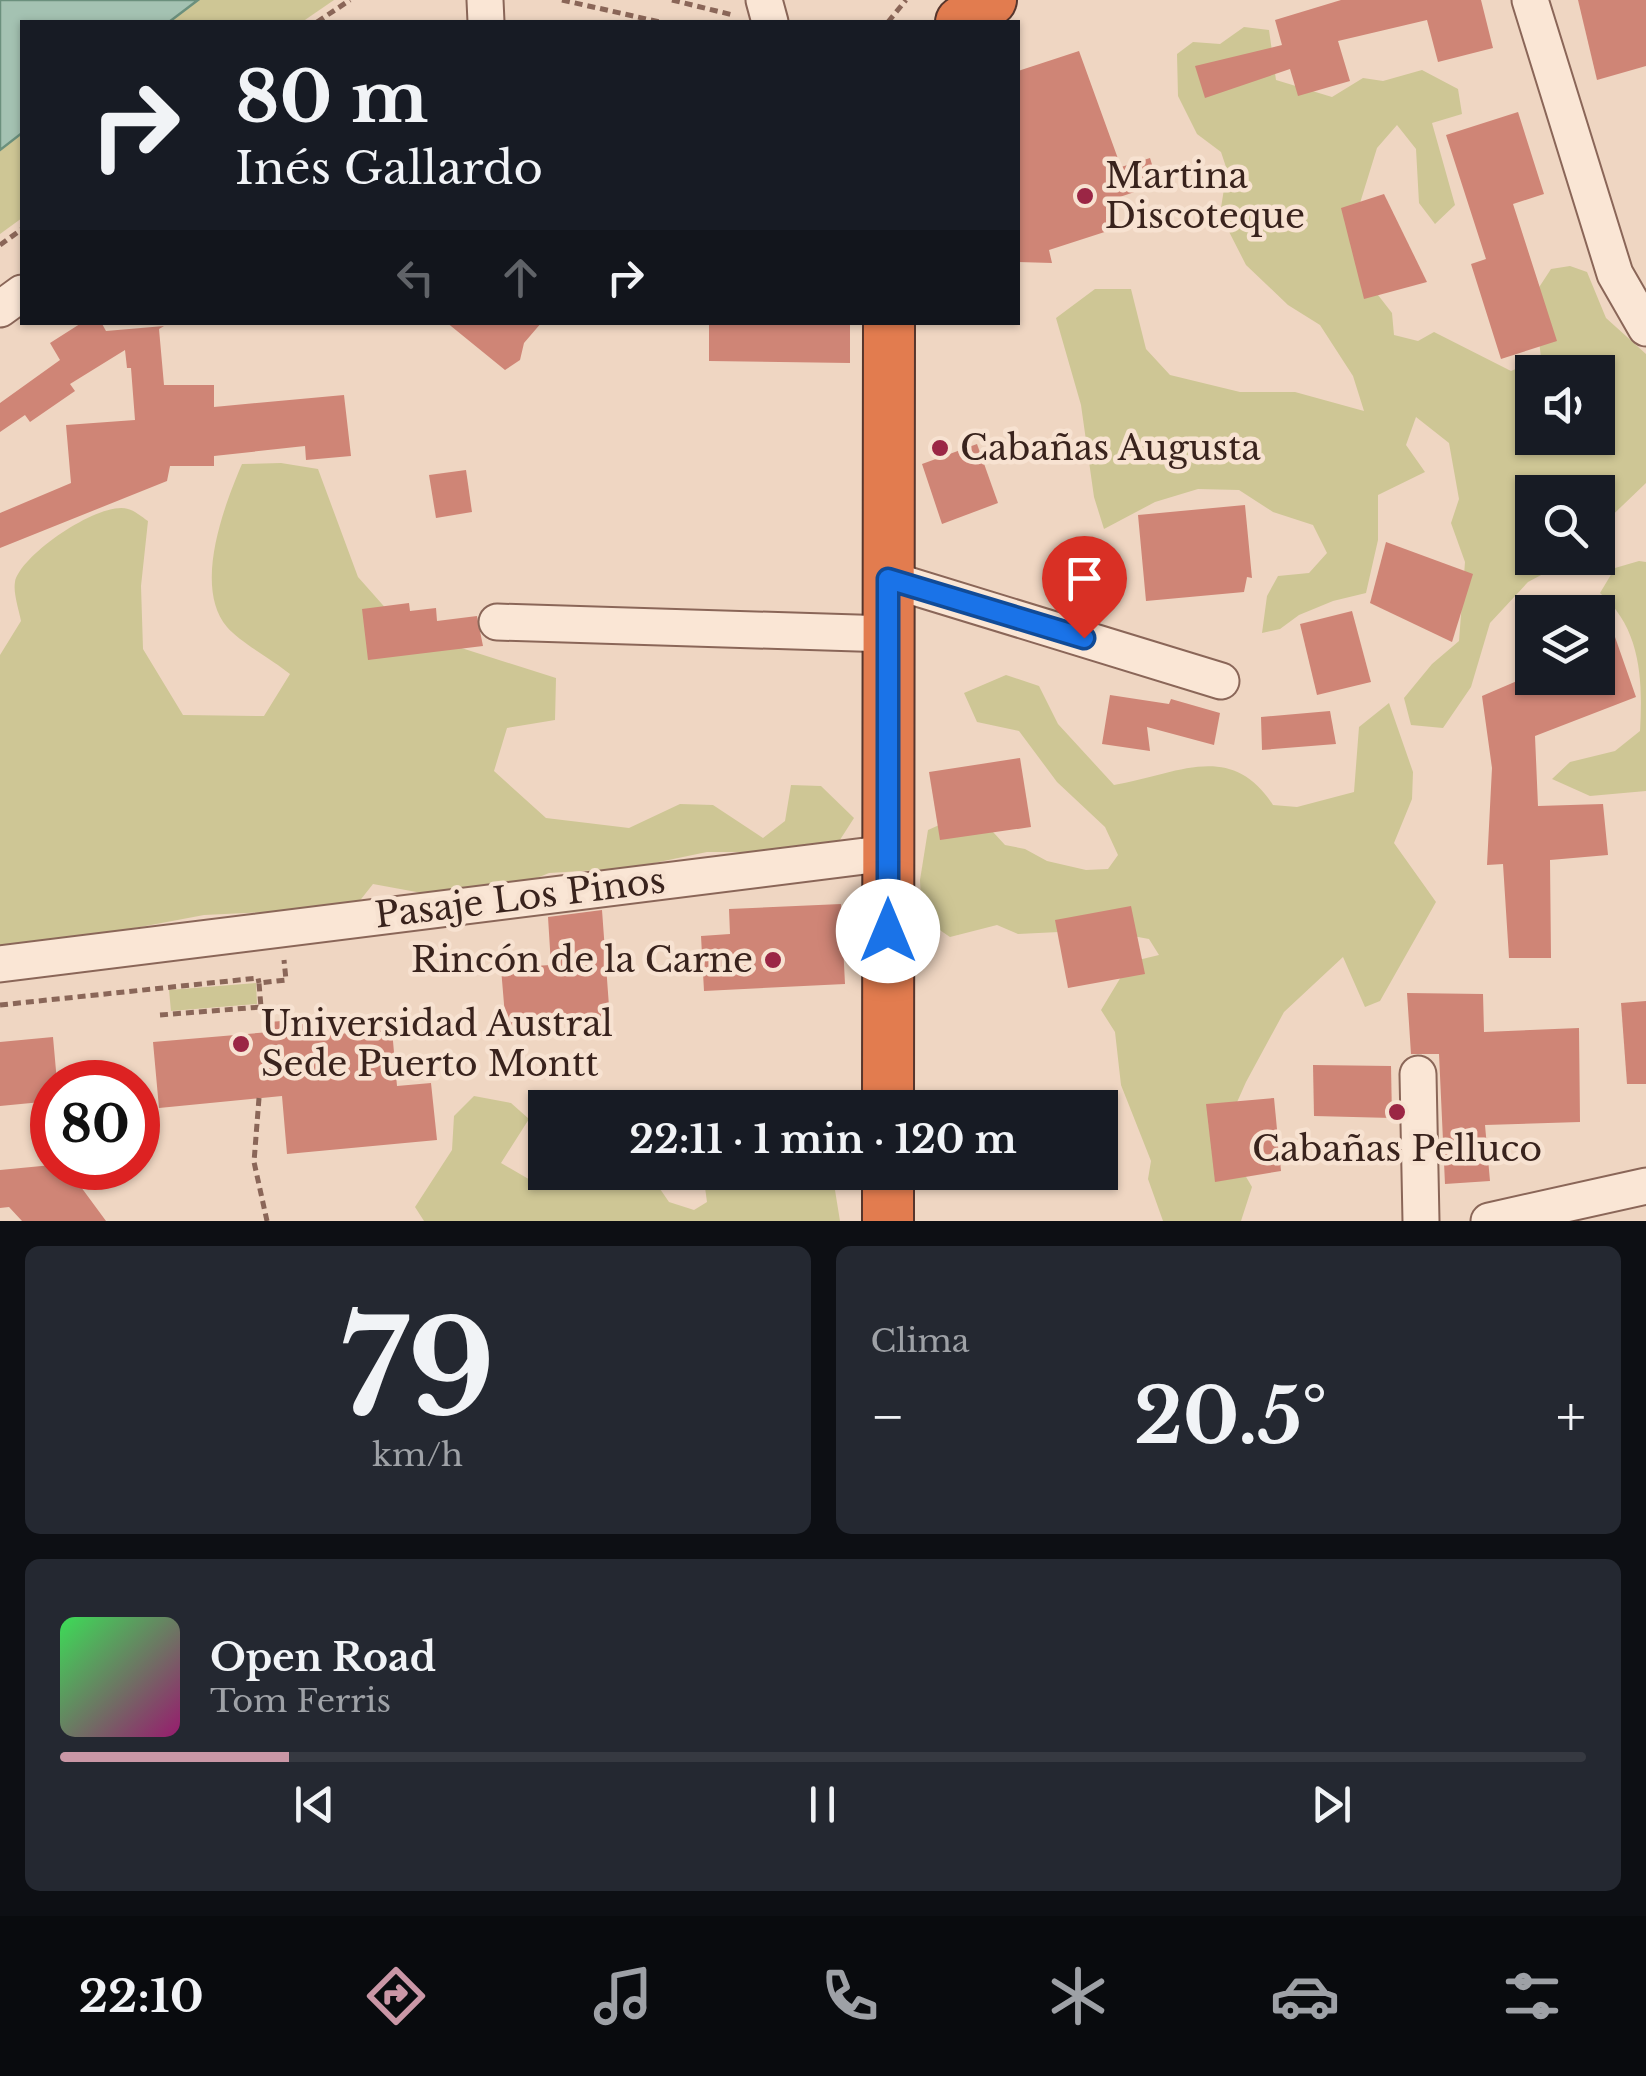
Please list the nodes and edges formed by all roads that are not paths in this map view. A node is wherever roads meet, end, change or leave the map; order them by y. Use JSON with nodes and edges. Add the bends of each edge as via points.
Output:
{"nodes":[{"id":1,"x":992,"y":0,"type":"edge"},
{"id":2,"x":1530,"y":0,"type":"edge"},
{"id":3,"x":964,"y":20,"type":"edge"},
{"id":4,"x":20,"y":294,"type":"edge"},
{"id":5,"x":0,"y":309,"type":"edge"},
{"id":6,"x":889,"y":325,"type":"edge"},
{"id":7,"x":1646,"y":328,"type":"edge"},
{"id":8,"x":888,"y":579,"type":"junction"},
{"id":9,"x":496,"y":622,"type":"dead end"},
{"id":10,"x":889,"y":634,"type":"junction"},
{"id":11,"x":1221,"y":682,"type":"dead end"},
{"id":12,"x":888,"y":853,"type":"junction"},
{"id":13,"x":0,"y":964,"type":"edge"},
{"id":14,"x":1418,"y":1074,"type":"dead end"},
{"id":15,"x":888,"y":1090,"type":"edge"},
{"id":16,"x":1646,"y":1186,"type":"edge"},
{"id":17,"x":888,"y":1190,"type":"edge"},
{"id":18,"x":888,"y":1221,"type":"edge"},
{"id":19,"x":1421,"y":1221,"type":"edge"},
{"id":20,"x":1490,"y":1221,"type":"edge"}],
"edges":[{"from":1,"to":3,"type":"highway"},
{"from":2,"to":7,"type":"street","via":[[1615,274]]},
{"from":4,"to":5,"type":"street"},
{"from":6,"to":8,"type":"highway"},
{"from":8,"to":10,"type":"highway"},
{"from":8,"to":11,"type":"street"},
{"from":9,"to":10,"type":"street"},
{"from":10,"to":12,"type":"highway"},
{"from":12,"to":13,"type":"street","name":"Pasaje Los Pinos"},
{"from":12,"to":15,"type":"highway"},
{"from":14,"to":19,"type":"street"},
{"from":16,"to":20,"type":"street"},
{"from":17,"to":18,"type":"highway"}]}
